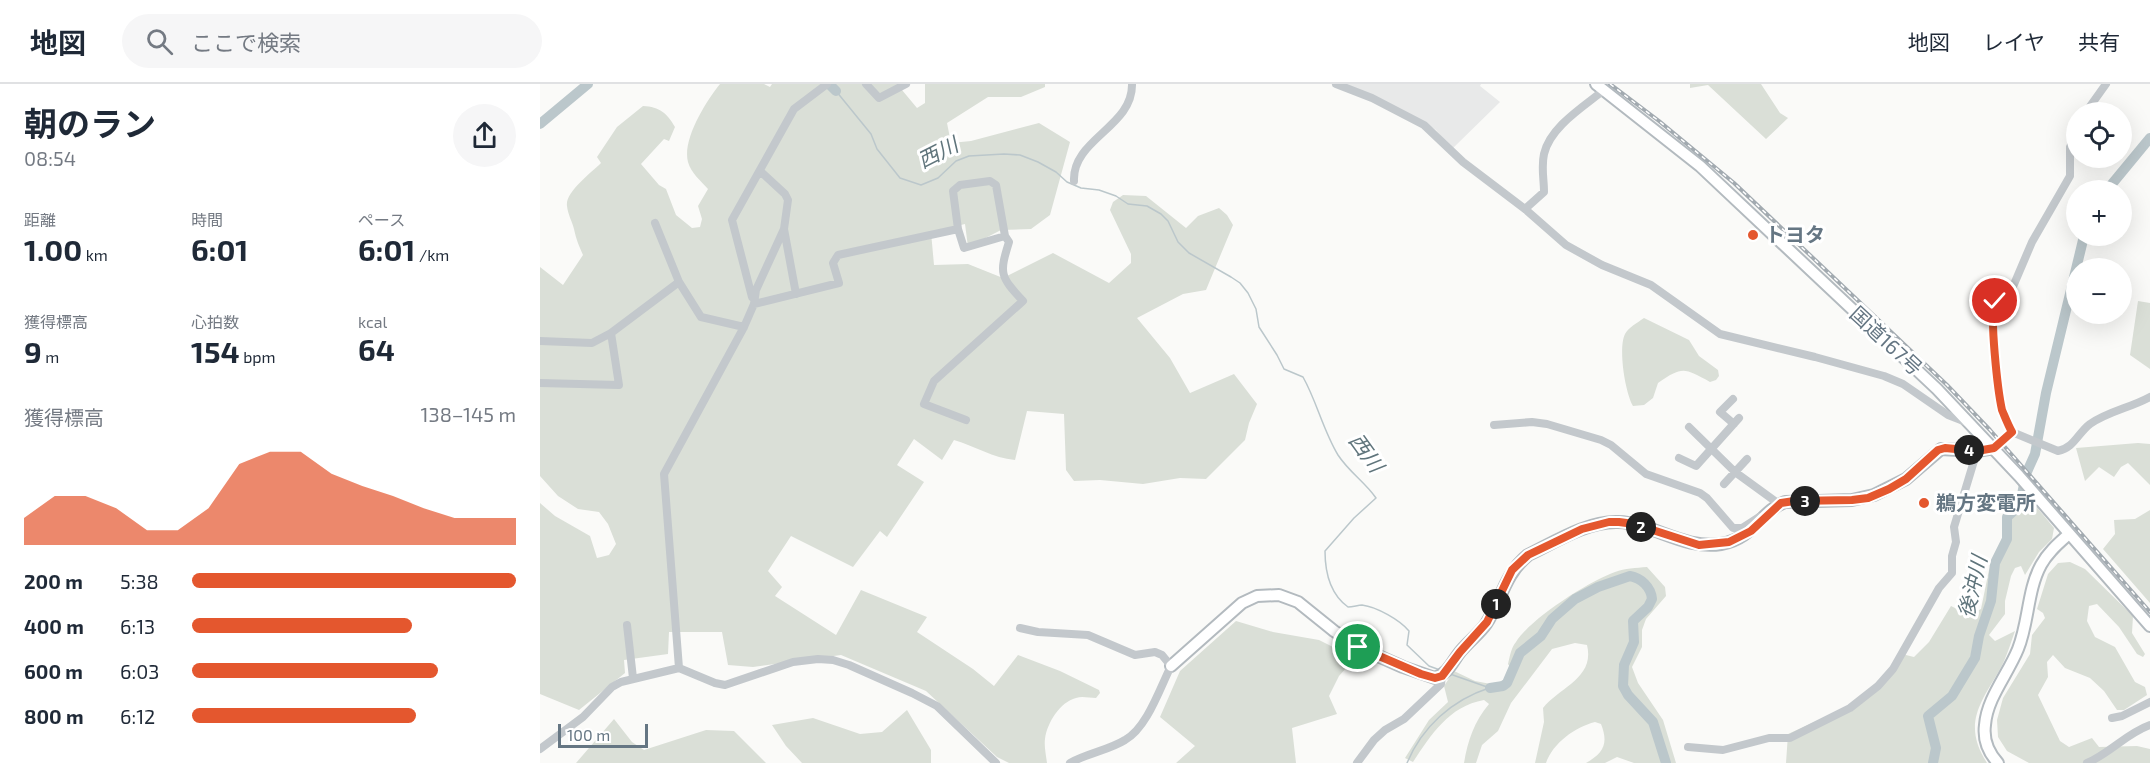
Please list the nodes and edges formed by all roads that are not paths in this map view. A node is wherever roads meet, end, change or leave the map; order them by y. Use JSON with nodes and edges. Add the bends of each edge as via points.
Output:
{"nodes":[{"id":1,"x":866,"y":84,"type":"edge"},
{"id":2,"x":906,"y":84,"type":"edge"},
{"id":3,"x":1132,"y":84,"type":"edge"},
{"id":4,"x":1336,"y":84,"type":"edge"},
{"id":5,"x":2106,"y":84,"type":"edge"},
{"id":6,"x":826,"y":85,"type":"edge"},
{"id":7,"x":1600,"y":87,"type":"edge"},
{"id":8,"x":2093,"y":102,"type":"edge"},
{"id":9,"x":2070,"y":168,"type":"edge"},
{"id":10,"x":760,"y":171,"type":"junction"},
{"id":11,"x":1074,"y":181,"type":"dead end"},
{"id":12,"x":1525,"y":209,"type":"junction"},
{"id":13,"x":655,"y":223,"type":"dead end"},
{"id":14,"x":784,"y":229,"type":"junction"},
{"id":15,"x":958,"y":230,"type":"junction"},
{"id":16,"x":1005,"y":236,"type":"junction"},
{"id":17,"x":679,"y":282,"type":"junction"},
{"id":18,"x":796,"y":294,"type":"junction"},
{"id":19,"x":754,"y":304,"type":"junction"},
{"id":20,"x":744,"y":327,"type":"junction"},
{"id":21,"x":611,"y":333,"type":"junction"},
{"id":22,"x":540,"y":341,"type":"edge"},
{"id":23,"x":540,"y":383,"type":"edge"},
{"id":24,"x":2150,"y":397,"type":"edge"},
{"id":25,"x":1733,"y":399,"type":"dead end"},
{"id":26,"x":966,"y":420,"type":"dead end"},
{"id":27,"x":1494,"y":425,"type":"dead end"},
{"id":28,"x":1973,"y":425,"type":"junction"},
{"id":29,"x":1689,"y":427,"type":"dead end"},
{"id":30,"x":2012,"y":432,"type":"junction"},
{"id":31,"x":1712,"y":448,"type":"junction"},
{"id":32,"x":1994,"y":448,"type":"junction"},
{"id":33,"x":1977,"y":451,"type":"junction"},
{"id":34,"x":1679,"y":458,"type":"dead end"},
{"id":35,"x":1747,"y":459,"type":"dead end"},
{"id":36,"x":1735,"y":472,"type":"junction"},
{"id":37,"x":1724,"y":484,"type":"dead end"},
{"id":38,"x":1779,"y":504,"type":"junction"},
{"id":39,"x":1768,"y":514,"type":"junction"},
{"id":40,"x":2069,"y":534,"type":"junction"},
{"id":41,"x":627,"y":625,"type":"dead end"},
{"id":42,"x":2150,"y":626,"type":"edge"},
{"id":43,"x":1020,"y":628,"type":"dead end"},
{"id":44,"x":1171,"y":666,"type":"junction"},
{"id":45,"x":679,"y":668,"type":"junction"},
{"id":46,"x":1442,"y":676,"type":"junction"},
{"id":47,"x":633,"y":678,"type":"junction"},
{"id":48,"x":2150,"y":702,"type":"edge"},
{"id":49,"x":2112,"y":718,"type":"dead end"},
{"id":50,"x":2150,"y":725,"type":"edge"},
{"id":51,"x":1688,"y":747,"type":"dead end"},
{"id":52,"x":540,"y":749,"type":"edge"},
{"id":53,"x":996,"y":763,"type":"edge"},
{"id":54,"x":1070,"y":763,"type":"edge"},
{"id":55,"x":1357,"y":763,"type":"edge"},
{"id":56,"x":1998,"y":763,"type":"edge"},
{"id":57,"x":2087,"y":763,"type":"edge"}],
"edges":[{"from":1,"to":2,"type":"street","via":[[879,98]]},
{"from":3,"to":11,"type":"street","via":[[1127,107],[1076,162]]},
{"from":4,"to":12,"type":"street","via":[[1424,125],[1463,162]]},
{"from":5,"to":8,"type":"street"},
{"from":6,"to":10,"type":"street","via":[[794,109]]},
{"from":7,"to":12,"type":"street","via":[[1549,141],[1542,168],[1544,192]]},
{"from":7,"to":28,"type":"street","name":"国道167号","via":[[1721,185]]},
{"from":9,"to":30,"type":"street","via":[[2070,176],[2037,233],[2012,289],[1993,305],[2000,399]]},
{"from":10,"to":14,"type":"street","via":[[788,200]]},
{"from":10,"to":19,"type":"street","via":[[732,220]]},
{"from":12,"to":28,"type":"street","via":[[1566,245],[1651,285],[1720,334],[1884,376],[1948,415]]},
{"from":13,"to":17,"type":"street"},
{"from":14,"to":18,"type":"street"},
{"from":14,"to":19,"type":"street","via":[[756,290]]},
{"from":15,"to":16,"type":"street","via":[[964,248]]},
{"from":15,"to":16,"type":"street","via":[[953,191],[960,185],[990,181],[996,185]]},
{"from":15,"to":18,"type":"street","via":[[838,255],[833,263],[839,283]]},
{"from":16,"to":26,"type":"street","via":[[1009,242],[1001,268],[1007,284],[1023,301],[934,381],[924,404]]},
{"from":17,"to":20,"type":"street","via":[[702,317]]},
{"from":17,"to":21,"type":"street"},
{"from":18,"to":19,"type":"street"},
{"from":19,"to":20,"type":"street"},
{"from":20,"to":45,"type":"street","via":[[664,474]]},
{"from":21,"to":22,"type":"street","via":[[592,343]]},
{"from":21,"to":23,"type":"street","via":[[619,385]]},
{"from":24,"to":30,"type":"street","via":[[2098,419],[2068,447],[2058,451]]},
{"from":25,"to":31,"type":"street","via":[[1720,412],[1736,421]]},
{"from":27,"to":39,"type":"street","via":[[1547,424],[1601,440],[1646,474],[1700,493],[1733,528],[1742,528]]},
{"from":28,"to":32,"type":"street","name":"国道167号"},
{"from":29,"to":31,"type":"street"},
{"from":30,"to":32,"type":"street"},
{"from":31,"to":34,"type":"street","via":[[1696,466]]},
{"from":31,"to":36,"type":"street"},
{"from":32,"to":33,"type":"street"},
{"from":32,"to":40,"type":"street","name":"国道167号"},
{"from":33,"to":38,"type":"street","via":[[1938,450],[1906,479],[1868,498]]},
{"from":33,"to":51,"type":"street","via":[[1954,527],[1952,573],[1893,669],[1878,686],[1850,708],[1790,738],[1770,738],[1723,750]]},
{"from":35,"to":36,"type":"street"},
{"from":36,"to":37,"type":"street"},
{"from":36,"to":38,"type":"street"},
{"from":38,"to":39,"type":"street"},
{"from":39,"to":46,"type":"street","via":[[1740,538],[1720,544],[1699,545],[1634,524],[1609,522],[1582,529],[1528,555],[1512,570],[1487,622]]},
{"from":40,"to":42,"type":"street","name":"国道167号"},
{"from":40,"to":56,"type":"street","via":[[2042,563],[2032,585],[2018,648],[1986,717],[1984,738]]},
{"from":41,"to":47,"type":"street"},
{"from":43,"to":44,"type":"street","via":[[1088,635],[1135,655],[1155,652]]},
{"from":44,"to":46,"type":"street","via":[[1242,603],[1257,596],[1279,595],[1298,602],[1358,647],[1421,674]]},
{"from":44,"to":54,"type":"street","via":[[1134,734]]},
{"from":45,"to":47,"type":"street"},
{"from":45,"to":53,"type":"street","via":[[725,685],[793,662],[833,660],[937,706]]},
{"from":46,"to":55,"type":"street","via":[[1441,684],[1404,719],[1374,740]]},
{"from":47,"to":52,"type":"street","via":[[612,687],[583,717]]},
{"from":48,"to":49,"type":"street"},
{"from":50,"to":57,"type":"street"}]}
